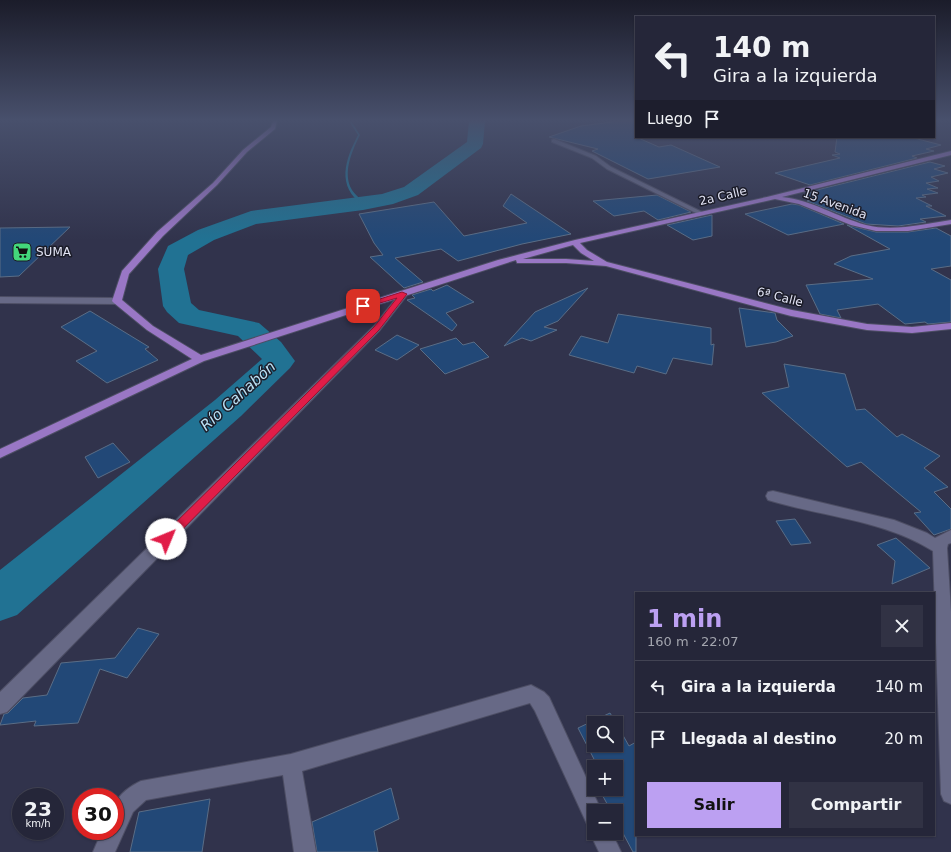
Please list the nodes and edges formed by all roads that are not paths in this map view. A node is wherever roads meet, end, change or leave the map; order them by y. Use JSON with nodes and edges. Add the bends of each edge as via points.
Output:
{"nodes":[{"id":1,"x":236,"y":161,"type":"edge"},
{"id":2,"x":599,"y":161,"type":"edge"},
{"id":3,"x":920,"y":161,"type":"edge"},
{"id":4,"x":767,"y":199,"type":"junction"},
{"id":5,"x":700,"y":213,"type":"junction"},
{"id":6,"x":951,"y":222,"type":"edge"},
{"id":7,"x":575,"y":242,"type":"junction"},
{"id":8,"x":501,"y":262,"type":"junction"},
{"id":9,"x":606,"y":264,"type":"junction"},
{"id":10,"x":404,"y":294,"type":"junction"},
{"id":11,"x":0,"y":300,"type":"edge"},
{"id":12,"x":117,"y":301,"type":"junction"},
{"id":13,"x":951,"y":326,"type":"edge"},
{"id":14,"x":200,"y":359,"type":"junction"},
{"id":15,"x":0,"y":454,"type":"edge"},
{"id":16,"x":773,"y":496,"type":"dead end"},
{"id":17,"x":945,"y":542,"type":"edge"},
{"id":18,"x":939,"y":660,"type":"edge"},
{"id":19,"x":0,"y":705,"type":"edge"},
{"id":20,"x":291,"y":764,"type":"junction"},
{"id":21,"x":951,"y":794,"type":"edge"},
{"id":22,"x":588,"y":804,"type":"edge"},
{"id":23,"x":124,"y":809,"type":"edge"},
{"id":24,"x":109,"y":840,"type":"edge"},
{"id":25,"x":604,"y":840,"type":"edge"},
{"id":26,"x":104,"y":852,"type":"edge"},
{"id":27,"x":305,"y":852,"type":"edge"},
{"id":28,"x":610,"y":852,"type":"edge"}],
"edges":[{"from":1,"to":12,"type":"main road","via":[[215,184],[160,234],[125,273]]},
{"from":2,"to":5,"type":"street"},
{"from":3,"to":4,"type":"main road","name":"2a Calle"},
{"from":4,"to":5,"type":"main road","name":"2a Calle"},
{"from":4,"to":6,"type":"main road","name":"15 Avenida","via":[[794,200],[866,227],[895,230]]},
{"from":5,"to":7,"type":"main road","name":"2a Calle"},
{"from":7,"to":8,"type":"main road","name":"2a Calle"},
{"from":7,"to":9,"type":"main road","name":"6ª Calle","via":[[585,252]]},
{"from":8,"to":9,"type":"main road","name":"6ª Calle","via":[[566,261]]},
{"from":8,"to":10,"type":"main road"},
{"from":9,"to":13,"type":"main road","name":"6ª Calle","via":[[791,313],[849,324],[912,330]]},
{"from":10,"to":14,"type":"main road"},
{"from":10,"to":19,"type":"street","via":[[377,328]]},
{"from":11,"to":12,"type":"street"},
{"from":12,"to":14,"type":"main road","via":[[150,328]]},
{"from":14,"to":15,"type":"main road"},
{"from":16,"to":17,"type":"street","via":[[894,526],[922,537]]},
{"from":17,"to":18,"type":"street"},
{"from":18,"to":21,"type":"street"},
{"from":20,"to":22,"type":"street","via":[[531,694],[542,704]]},
{"from":20,"to":23,"type":"street","via":[[141,791]]},
{"from":20,"to":27,"type":"street"},
{"from":24,"to":26,"type":"street"},
{"from":25,"to":28,"type":"street"}]}
